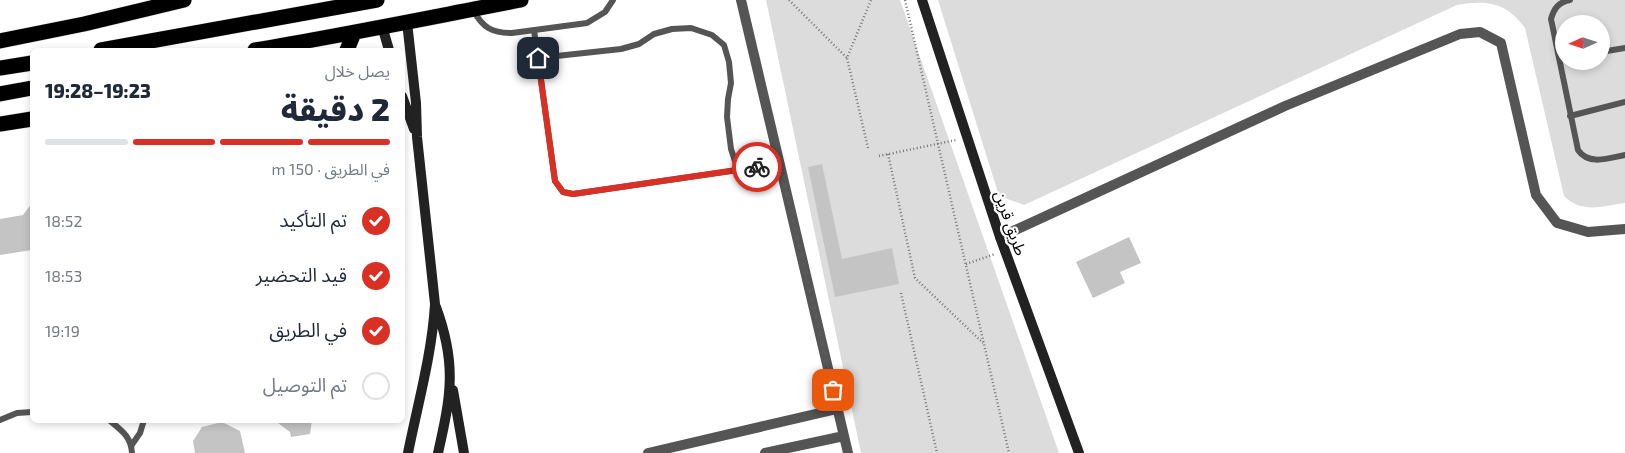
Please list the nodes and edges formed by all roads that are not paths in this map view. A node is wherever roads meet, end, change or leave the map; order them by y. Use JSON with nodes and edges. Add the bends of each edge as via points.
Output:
{"nodes":[{"id":1,"x":184,"y":0,"type":"edge"},
{"id":2,"x":521,"y":0,"type":"edge"},
{"id":3,"x":613,"y":0,"type":"edge"},
{"id":4,"x":742,"y":0,"type":"edge"},
{"id":5,"x":922,"y":0,"type":"edge"},
{"id":6,"x":1570,"y":0,"type":"edge"},
{"id":7,"x":365,"y":1,"type":"edge"},
{"id":8,"x":473,"y":9,"type":"junction"},
{"id":9,"x":407,"y":22,"type":"junction"},
{"id":10,"x":382,"y":26,"type":"junction"},
{"id":11,"x":534,"y":30,"type":"junction"},
{"id":12,"x":360,"y":31,"type":"junction"},
{"id":13,"x":1555,"y":34,"type":"edge"},
{"id":14,"x":0,"y":41,"type":"edge"},
{"id":15,"x":112,"y":48,"type":"edge"},
{"id":16,"x":266,"y":48,"type":"edge"},
{"id":17,"x":348,"y":48,"type":"edge"},
{"id":18,"x":388,"y":48,"type":"edge"},
{"id":19,"x":1625,"y":48,"type":"edge"},
{"id":20,"x":1610,"y":50,"type":"edge"},
{"id":21,"x":538,"y":58,"type":"junction"},
{"id":22,"x":30,"y":62,"type":"edge"},
{"id":23,"x":0,"y":68,"type":"edge"},
{"id":24,"x":1564,"y":70,"type":"edge"},
{"id":25,"x":30,"y":88,"type":"edge"},
{"id":26,"x":0,"y":94,"type":"edge"},
{"id":27,"x":1625,"y":102,"type":"edge"},
{"id":28,"x":405,"y":104,"type":"edge"},
{"id":29,"x":1570,"y":116,"type":"junction"},
{"id":30,"x":30,"y":119,"type":"edge"},
{"id":31,"x":0,"y":124,"type":"edge"},
{"id":32,"x":417,"y":137,"type":"junction"},
{"id":33,"x":1625,"y":154,"type":"edge"},
{"id":34,"x":780,"y":164,"type":"junction"},
{"id":35,"x":738,"y":170,"type":"junction"},
{"id":36,"x":1625,"y":230,"type":"edge"},
{"id":37,"x":1000,"y":237,"type":"junction"},
{"id":38,"x":435,"y":304,"type":"junction"},
{"id":39,"x":451,"y":379,"type":"junction"},
{"id":40,"x":837,"y":409,"type":"junction"},
{"id":41,"x":30,"y":412,"type":"edge"},
{"id":42,"x":0,"y":420,"type":"edge"},
{"id":43,"x":112,"y":423,"type":"edge"},
{"id":44,"x":143,"y":423,"type":"edge"},
{"id":45,"x":844,"y":436,"type":"junction"},
{"id":46,"x":132,"y":449,"type":"edge"},
{"id":47,"x":408,"y":453,"type":"edge"},
{"id":48,"x":438,"y":453,"type":"edge"},
{"id":49,"x":464,"y":453,"type":"edge"},
{"id":50,"x":648,"y":453,"type":"edge"},
{"id":51,"x":765,"y":453,"type":"edge"},
{"id":52,"x":848,"y":453,"type":"edge"},
{"id":53,"x":1079,"y":453,"type":"edge"}],
"edges":[{"from":1,"to":14,"type":"highway"},
{"from":2,"to":8,"type":"highway"},
{"from":3,"to":11,"type":"lane","via":[[605,12],[587,23]]},
{"from":4,"to":34,"type":"street"},
{"from":5,"to":37,"type":"street","name":"طريق قرين"},
{"from":6,"to":13,"type":"lane","via":[[1554,9],[1551,19]]},
{"from":7,"to":15,"type":"highway"},
{"from":8,"to":9,"type":"highway"},
{"from":8,"to":11,"type":"lane","via":[[479,22],[494,31]]},
{"from":9,"to":10,"type":"highway"},
{"from":9,"to":32,"type":"street"},
{"from":10,"to":12,"type":"highway"},
{"from":10,"to":18,"type":"street"},
{"from":11,"to":21,"type":"lane"},
{"from":12,"to":16,"type":"highway"},
{"from":12,"to":17,"type":"highway"},
{"from":19,"to":20,"type":"lane"},
{"from":21,"to":35,"type":"lane","via":[[555,181],[563,192],[573,194]]},
{"from":21,"to":35,"type":"lane","via":[[621,49],[672,29],[691,28],[712,35],[724,45],[729,62],[728,117],[731,149]]},
{"from":22,"to":23,"type":"highway"},
{"from":24,"to":29,"type":"lane"},
{"from":25,"to":26,"type":"highway"},
{"from":27,"to":29,"type":"lane"},
{"from":28,"to":32,"type":"street"},
{"from":29,"to":33,"type":"lane","via":[[1578,150],[1586,159]]},
{"from":30,"to":31,"type":"highway"},
{"from":32,"to":38,"type":"street"},
{"from":34,"to":35,"type":"lane"},
{"from":34,"to":40,"type":"street"},
{"from":36,"to":37,"type":"street","via":[[1588,232],[1557,223],[1536,195],[1501,43],[1480,32],[1460,34],[1285,106]]},
{"from":37,"to":53,"type":"street","name":"طريق قرين"},
{"from":38,"to":39,"type":"street","via":[[444,328]]},
{"from":38,"to":47,"type":"street","via":[[429,358]]},
{"from":39,"to":48,"type":"street"},
{"from":39,"to":49,"type":"street"},
{"from":40,"to":45,"type":"street"},
{"from":40,"to":50,"type":"street"},
{"from":41,"to":42,"type":"lane"},
{"from":43,"to":46,"type":"lane","via":[[127,436]]},
{"from":44,"to":46,"type":"lane"},
{"from":45,"to":51,"type":"street"},
{"from":45,"to":52,"type":"street"}]}
